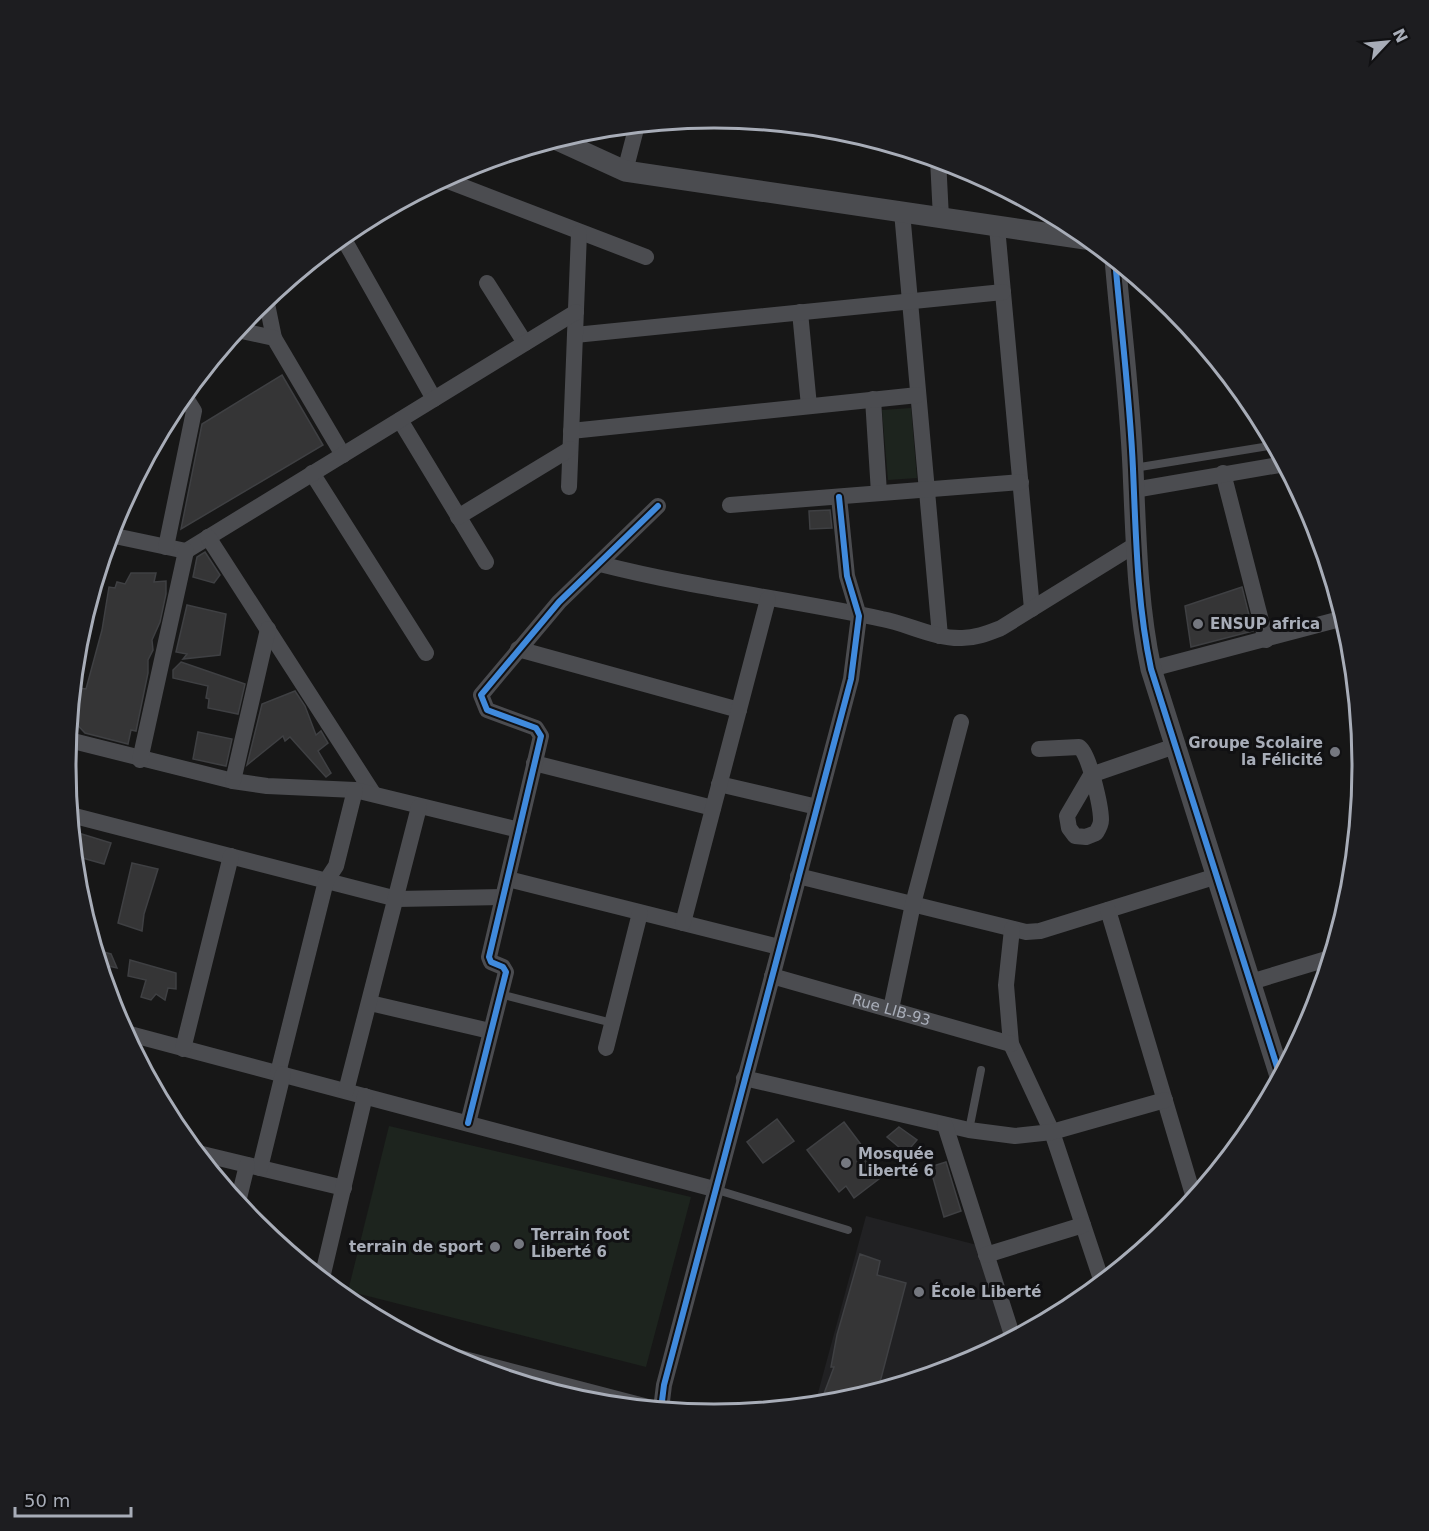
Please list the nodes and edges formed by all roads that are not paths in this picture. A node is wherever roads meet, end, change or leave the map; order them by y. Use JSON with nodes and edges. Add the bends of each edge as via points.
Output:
{"nodes":[{"id":1,"x":635,"y":133,"type":"edge"},
{"id":2,"x":567,"y":145,"type":"edge"},
{"id":3,"x":938,"y":168,"type":"edge"},
{"id":4,"x":625,"y":171,"type":"junction"},
{"id":5,"x":454,"y":183,"type":"edge"},
{"id":6,"x":902,"y":212,"type":"junction"},
{"id":7,"x":941,"y":218,"type":"junction"},
{"id":8,"x":997,"y":227,"type":"junction"},
{"id":9,"x":579,"y":233,"type":"junction"},
{"id":10,"x":1072,"y":237,"type":"edge"},
{"id":11,"x":347,"y":244,"type":"edge"},
{"id":12,"x":646,"y":257,"type":"dead end"},
{"id":13,"x":1116,"y":270,"type":"edge"},
{"id":14,"x":487,"y":283,"type":"dead end"},
{"id":15,"x":1003,"y":292,"type":"junction"},
{"id":16,"x":910,"y":301,"type":"junction"},
{"id":17,"x":268,"y":309,"type":"edge"},
{"id":18,"x":576,"y":312,"type":"junction"},
{"id":19,"x":800,"y":312,"type":"junction"},
{"id":20,"x":247,"y":332,"type":"edge"},
{"id":21,"x":575,"y":335,"type":"junction"},
{"id":22,"x":274,"y":338,"type":"junction"},
{"id":23,"x":525,"y":344,"type":"junction"},
{"id":24,"x":918,"y":395,"type":"junction"},
{"id":25,"x":434,"y":399,"type":"junction"},
{"id":26,"x":873,"y":399,"type":"junction"},
{"id":27,"x":189,"y":403,"type":"edge"},
{"id":28,"x":809,"y":406,"type":"junction"},
{"id":29,"x":400,"y":420,"type":"junction"},
{"id":30,"x":571,"y":430,"type":"junction"},
{"id":31,"x":1267,"y":446,"type":"edge"},
{"id":32,"x":570,"y":449,"type":"junction"},
{"id":33,"x":343,"y":455,"type":"junction"},
{"id":34,"x":1277,"y":465,"type":"edge"},
{"id":35,"x":1133,"y":468,"type":"junction"},
{"id":36,"x":312,"y":473,"type":"junction"},
{"id":37,"x":1223,"y":473,"type":"junction"},
{"id":38,"x":1021,"y":482,"type":"junction"},
{"id":39,"x":569,"y":487,"type":"dead end"},
{"id":40,"x":927,"y":489,"type":"junction"},
{"id":41,"x":1134,"y":490,"type":"junction"},
{"id":42,"x":879,"y":493,"type":"junction"},
{"id":43,"x":839,"y":496,"type":"junction"},
{"id":44,"x":730,"y":505,"type":"dead end"},
{"id":45,"x":658,"y":506,"type":"dead end"},
{"id":46,"x":458,"y":517,"type":"junction"},
{"id":47,"x":119,"y":537,"type":"edge"},
{"id":48,"x":208,"y":537,"type":"junction"},
{"id":49,"x":1135,"y":545,"type":"junction"},
{"id":50,"x":166,"y":547,"type":"junction"},
{"id":51,"x":186,"y":551,"type":"junction"},
{"id":52,"x":486,"y":562,"type":"dead end"},
{"id":53,"x":600,"y":564,"type":"junction"},
{"id":54,"x":768,"y":599,"type":"junction"},
{"id":55,"x":1032,"y":609,"type":"junction"},
{"id":56,"x":859,"y":615,"type":"junction"},
{"id":57,"x":1335,"y":620,"type":"edge"},
{"id":58,"x":268,"y":628,"type":"junction"},
{"id":59,"x":940,"y":636,"type":"junction"},
{"id":60,"x":1266,"y":640,"type":"junction"},
{"id":61,"x":518,"y":649,"type":"junction"},
{"id":62,"x":426,"y":653,"type":"dead end"},
{"id":63,"x":1151,"y":669,"type":"junction"},
{"id":64,"x":739,"y":710,"type":"junction"},
{"id":65,"x":962,"y":722,"type":"dead end"},
{"id":66,"x":77,"y":742,"type":"edge"},
{"id":67,"x":1175,"y":746,"type":"junction"},
{"id":68,"x":1039,"y":749,"type":"dead end"},
{"id":69,"x":140,"y":760,"type":"junction"},
{"id":70,"x":534,"y":763,"type":"junction"},
{"id":71,"x":232,"y":781,"type":"junction"},
{"id":72,"x":719,"y":784,"type":"junction"},
{"id":73,"x":355,"y":790,"type":"junction"},
{"id":74,"x":373,"y":793,"type":"junction"},
{"id":75,"x":419,"y":807,"type":"junction"},
{"id":76,"x":817,"y":807,"type":"junction"},
{"id":77,"x":713,"y":808,"type":"junction"},
{"id":78,"x":79,"y":817,"type":"edge"},
{"id":79,"x":519,"y":830,"type":"junction"},
{"id":80,"x":231,"y":856,"type":"junction"},
{"id":81,"x":798,"y":876,"type":"junction"},
{"id":82,"x":1217,"y":876,"type":"junction"},
{"id":83,"x":508,"y":879,"type":"junction"},
{"id":84,"x":326,"y":881,"type":"junction"},
{"id":85,"x":503,"y":897,"type":"junction"},
{"id":86,"x":397,"y":899,"type":"junction"},
{"id":87,"x":913,"y":904,"type":"junction"},
{"id":88,"x":1108,"y":910,"type":"junction"},
{"id":89,"x":640,"y":913,"type":"junction"},
{"id":90,"x":683,"y":923,"type":"junction"},
{"id":91,"x":1012,"y":929,"type":"junction"},
{"id":92,"x":779,"y":947,"type":"junction"},
{"id":93,"x":1322,"y":960,"type":"edge"},
{"id":94,"x":772,"y":976,"type":"junction"},
{"id":95,"x":1251,"y":982,"type":"junction"},
{"id":96,"x":500,"y":994,"type":"junction"},
{"id":97,"x":370,"y":1003,"type":"junction"},
{"id":98,"x":891,"y":1009,"type":"junction"},
{"id":99,"x":612,"y":1023,"type":"junction"},
{"id":100,"x":490,"y":1032,"type":"junction"},
{"id":101,"x":137,"y":1037,"type":"edge"},
{"id":102,"x":1011,"y":1044,"type":"junction"},
{"id":103,"x":606,"y":1048,"type":"dead end"},
{"id":104,"x":183,"y":1049,"type":"junction"},
{"id":105,"x":1277,"y":1066,"type":"edge"},
{"id":106,"x":981,"y":1070,"type":"dead end"},
{"id":107,"x":280,"y":1074,"type":"junction"},
{"id":108,"x":744,"y":1078,"type":"junction"},
{"id":109,"x":346,"y":1091,"type":"junction"},
{"id":110,"x":365,"y":1096,"type":"junction"},
{"id":111,"x":1165,"y":1100,"type":"junction"},
{"id":112,"x":468,"y":1123,"type":"junction"},
{"id":113,"x":945,"y":1125,"type":"junction"},
{"id":114,"x":969,"y":1130,"type":"junction"},
{"id":115,"x":1052,"y":1132,"type":"junction"},
{"id":116,"x":210,"y":1156,"type":"edge"},
{"id":117,"x":254,"y":1167,"type":"junction"},
{"id":118,"x":344,"y":1188,"type":"junction"},
{"id":119,"x":714,"y":1189,"type":"junction"},
{"id":120,"x":1191,"y":1189,"type":"edge"},
{"id":121,"x":242,"y":1194,"type":"edge"},
{"id":122,"x":1083,"y":1225,"type":"junction"},
{"id":123,"x":848,"y":1230,"type":"dead end"},
{"id":124,"x":986,"y":1255,"type":"junction"},
{"id":125,"x":324,"y":1270,"type":"edge"},
{"id":126,"x":1099,"y":1274,"type":"edge"},
{"id":127,"x":1011,"y":1330,"type":"edge"},
{"id":128,"x":662,"y":1401,"type":"edge"}],
"edges":[{"from":1,"to":4,"type":"street"},
{"from":2,"to":4,"type":"street"},
{"from":3,"to":7,"type":"street"},
{"from":4,"to":6,"type":"street"},
{"from":5,"to":9,"type":"street"},
{"from":6,"to":7,"type":"street"},
{"from":6,"to":16,"type":"street"},
{"from":7,"to":8,"type":"street"},
{"from":8,"to":10,"type":"street"},
{"from":8,"to":15,"type":"street"},
{"from":9,"to":12,"type":"street"},
{"from":9,"to":18,"type":"street"},
{"from":11,"to":25,"type":"street"},
{"from":13,"to":35,"type":"street"},
{"from":14,"to":23,"type":"street"},
{"from":15,"to":16,"type":"street"},
{"from":15,"to":38,"type":"street"},
{"from":16,"to":19,"type":"street"},
{"from":16,"to":24,"type":"street"},
{"from":17,"to":22,"type":"street"},
{"from":18,"to":21,"type":"street"},
{"from":18,"to":23,"type":"street"},
{"from":19,"to":21,"type":"street"},
{"from":19,"to":28,"type":"street"},
{"from":20,"to":22,"type":"street"},
{"from":21,"to":30,"type":"street"},
{"from":22,"to":33,"type":"street"},
{"from":23,"to":25,"type":"street"},
{"from":24,"to":26,"type":"street"},
{"from":24,"to":40,"type":"street"},
{"from":25,"to":29,"type":"street"},
{"from":26,"to":28,"type":"street"},
{"from":26,"to":42,"type":"street"},
{"from":27,"to":50,"type":"street","via":[[194,411]]},
{"from":28,"to":30,"type":"street"},
{"from":29,"to":33,"type":"street"},
{"from":29,"to":46,"type":"street"},
{"from":30,"to":32,"type":"street"},
{"from":31,"to":35,"type":"lane"},
{"from":32,"to":39,"type":"street"},
{"from":32,"to":46,"type":"street"},
{"from":33,"to":36,"type":"street"},
{"from":34,"to":37,"type":"street"},
{"from":35,"to":41,"type":"street"},
{"from":36,"to":48,"type":"street"},
{"from":36,"to":62,"type":"street"},
{"from":37,"to":41,"type":"street"},
{"from":37,"to":60,"type":"street"},
{"from":38,"to":40,"type":"street"},
{"from":38,"to":55,"type":"street"},
{"from":40,"to":42,"type":"street"},
{"from":40,"to":59,"type":"street"},
{"from":41,"to":49,"type":"street"},
{"from":42,"to":43,"type":"street"},
{"from":43,"to":44,"type":"street"},
{"from":43,"to":56,"type":"street","via":[[847,576]]},
{"from":45,"to":53,"type":"street"},
{"from":46,"to":52,"type":"street"},
{"from":47,"to":50,"type":"street"},
{"from":48,"to":51,"type":"street"},
{"from":48,"to":58,"type":"street"},
{"from":49,"to":55,"type":"street"},
{"from":49,"to":63,"type":"street"},
{"from":50,"to":51,"type":"street"},
{"from":51,"to":69,"type":"street"},
{"from":53,"to":54,"type":"street"},
{"from":53,"to":61,"type":"street","via":[[559,602]]},
{"from":54,"to":56,"type":"street"},
{"from":54,"to":64,"type":"street"},
{"from":55,"to":59,"type":"street","via":[[982,636]]},
{"from":56,"to":59,"type":"street"},
{"from":56,"to":76,"type":"street","via":[[851,679]]},
{"from":57,"to":60,"type":"street"},
{"from":58,"to":71,"type":"street"},
{"from":58,"to":74,"type":"street"},
{"from":60,"to":63,"type":"street"},
{"from":61,"to":64,"type":"street"},
{"from":61,"to":70,"type":"street","via":[[481,695],[487,710],[540,731]]},
{"from":63,"to":67,"type":"street"},
{"from":64,"to":72,"type":"street"},
{"from":65,"to":87,"type":"street"},
{"from":66,"to":69,"type":"street"},
{"from":67,"to":68,"type":"street","via":[[1091,775],[1085,752],[1079,747]]},
{"from":67,"to":82,"type":"street"},
{"from":69,"to":71,"type":"street"},
{"from":70,"to":77,"type":"street"},
{"from":70,"to":79,"type":"street"},
{"from":71,"to":73,"type":"street"},
{"from":72,"to":76,"type":"street"},
{"from":72,"to":77,"type":"street"},
{"from":73,"to":74,"type":"street"},
{"from":73,"to":84,"type":"street","via":[[336,866]]},
{"from":74,"to":75,"type":"street"},
{"from":75,"to":79,"type":"street"},
{"from":75,"to":86,"type":"street"},
{"from":76,"to":81,"type":"street"},
{"from":77,"to":90,"type":"street"},
{"from":78,"to":80,"type":"street"},
{"from":79,"to":83,"type":"street"},
{"from":80,"to":84,"type":"street"},
{"from":80,"to":104,"type":"street"},
{"from":81,"to":87,"type":"street"},
{"from":81,"to":92,"type":"street"},
{"from":82,"to":88,"type":"street"},
{"from":82,"to":95,"type":"street"},
{"from":83,"to":85,"type":"street"},
{"from":83,"to":89,"type":"street"},
{"from":84,"to":86,"type":"street"},
{"from":84,"to":107,"type":"street"},
{"from":85,"to":86,"type":"street"},
{"from":85,"to":96,"type":"street","via":[[489,957],[505,969]]},
{"from":86,"to":97,"type":"street"},
{"from":87,"to":91,"type":"street"},
{"from":87,"to":98,"type":"street"},
{"from":88,"to":91,"type":"street","via":[[1040,931]]},
{"from":88,"to":111,"type":"street"},
{"from":89,"to":90,"type":"street"},
{"from":89,"to":99,"type":"street"},
{"from":90,"to":92,"type":"street"},
{"from":91,"to":102,"type":"street","via":[[1006,985]]},
{"from":92,"to":94,"type":"street"},
{"from":93,"to":95,"type":"street"},
{"from":94,"to":98,"type":"street","name":"Rue LIB-93"},
{"from":94,"to":108,"type":"street"},
{"from":95,"to":105,"type":"street"},
{"from":96,"to":99,"type":"lane"},
{"from":96,"to":100,"type":"street"},
{"from":97,"to":100,"type":"street"},
{"from":97,"to":109,"type":"street"},
{"from":98,"to":102,"type":"street","name":"Rue LIB-93"},
{"from":99,"to":103,"type":"street"},
{"from":100,"to":112,"type":"street"},
{"from":101,"to":104,"type":"street"},
{"from":102,"to":115,"type":"street"},
{"from":104,"to":107,"type":"street"},
{"from":106,"to":114,"type":"lane"},
{"from":107,"to":109,"type":"street"},
{"from":107,"to":117,"type":"street"},
{"from":108,"to":113,"type":"street"},
{"from":108,"to":119,"type":"street"},
{"from":109,"to":110,"type":"street"},
{"from":110,"to":112,"type":"street"},
{"from":110,"to":118,"type":"street"},
{"from":111,"to":115,"type":"street"},
{"from":111,"to":120,"type":"street"},
{"from":112,"to":119,"type":"street"},
{"from":113,"to":114,"type":"street"},
{"from":113,"to":124,"type":"street"},
{"from":114,"to":115,"type":"street","via":[[1015,1136]]},
{"from":115,"to":122,"type":"street"},
{"from":116,"to":117,"type":"street"},
{"from":117,"to":118,"type":"street"},
{"from":117,"to":121,"type":"street"},
{"from":118,"to":125,"type":"street"},
{"from":119,"to":123,"type":"lane"},
{"from":119,"to":128,"type":"street"},
{"from":122,"to":124,"type":"street"},
{"from":122,"to":126,"type":"street"},
{"from":124,"to":127,"type":"street"}]}
